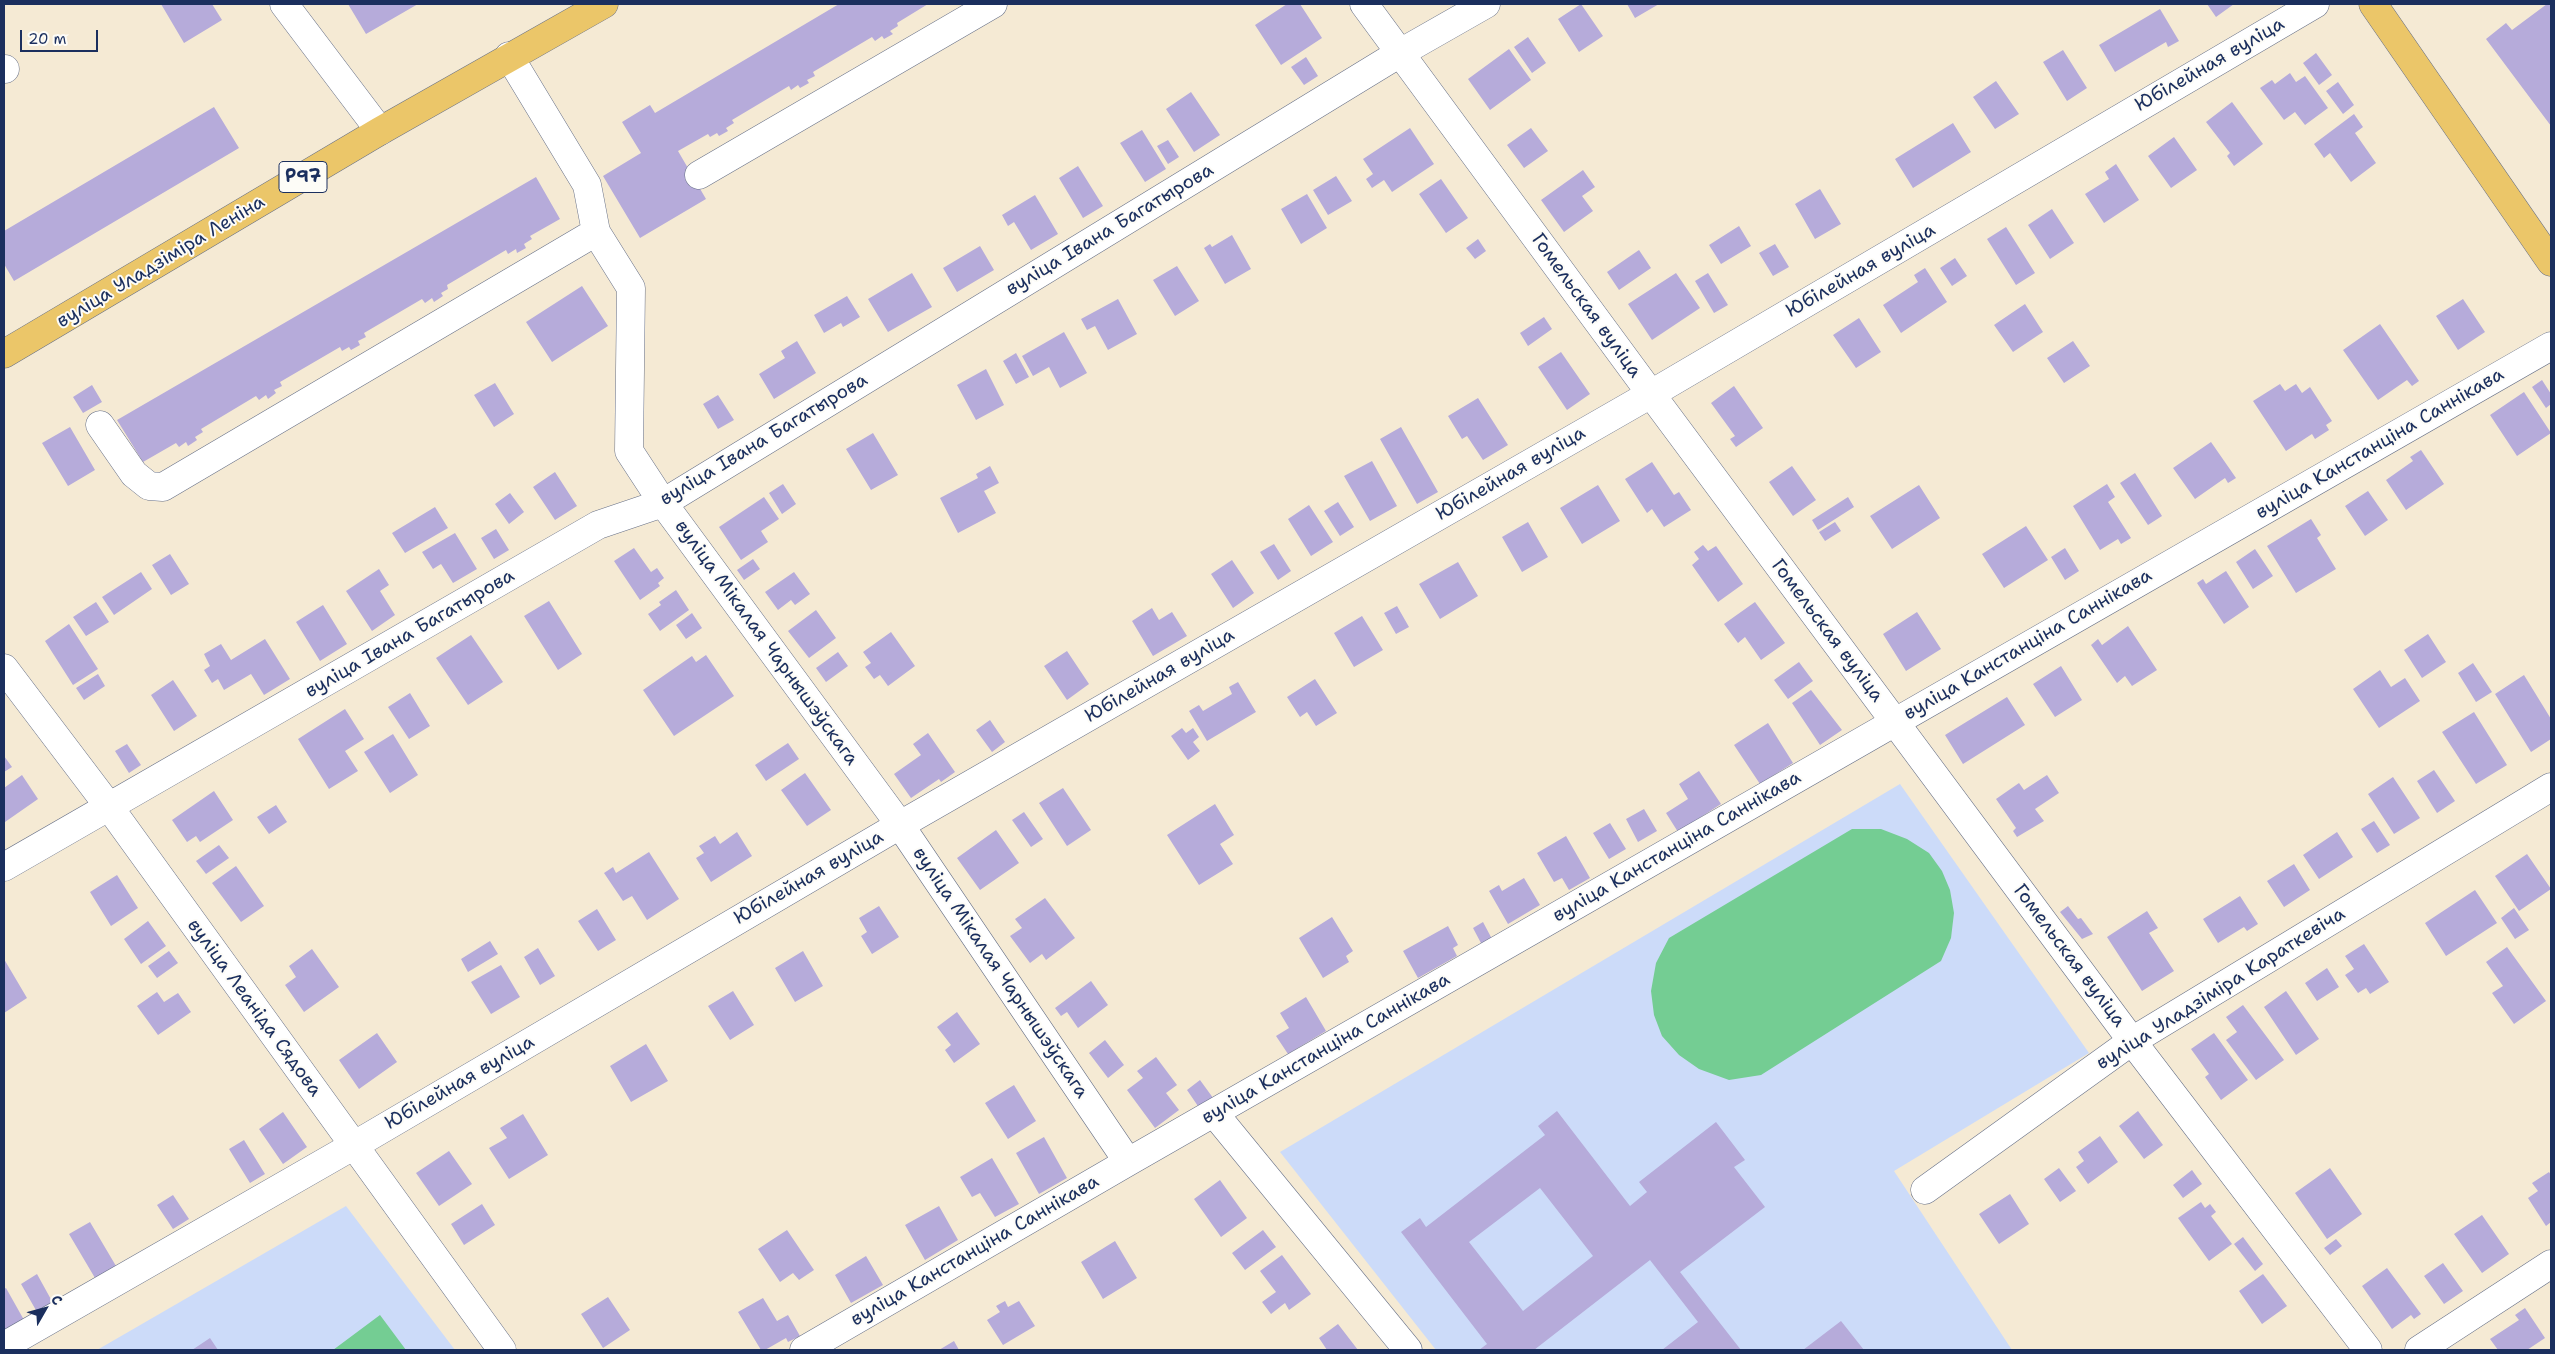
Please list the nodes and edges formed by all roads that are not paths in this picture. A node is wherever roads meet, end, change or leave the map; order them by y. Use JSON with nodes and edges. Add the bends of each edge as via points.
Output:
{"nodes":[{"id":1,"x":284,"y":4,"type":"edge"},
{"id":2,"x":604,"y":4,"type":"edge"},
{"id":3,"x":993,"y":4,"type":"edge"},
{"id":4,"x":1364,"y":4,"type":"edge"},
{"id":5,"x":1486,"y":4,"type":"edge"},
{"id":6,"x":2315,"y":4,"type":"edge"},
{"id":7,"x":2374,"y":4,"type":"edge"},
{"id":8,"x":1400,"y":53,"type":"junction"},
{"id":9,"x":509,"y":56,"type":"junction"},
{"id":10,"x":380,"y":131,"type":"junction"},
{"id":11,"x":700,"y":175,"type":"dead end"},
{"id":12,"x":596,"y":232,"type":"junction"},
{"id":13,"x":2551,"y":262,"type":"edge"},
{"id":14,"x":2551,"y":346,"type":"edge"},
{"id":15,"x":4,"y":354,"type":"edge"},
{"id":16,"x":1651,"y":394,"type":"junction"},
{"id":17,"x":100,"y":425,"type":"dead end"},
{"id":18,"x":663,"y":503,"type":"junction"},
{"id":19,"x":4,"y":668,"type":"edge"},
{"id":20,"x":1895,"y":722,"type":"junction"},
{"id":21,"x":2551,"y":787,"type":"edge"},
{"id":22,"x":110,"y":808,"type":"junction"},
{"id":23,"x":900,"y":825,"type":"junction"},
{"id":24,"x":4,"y":867,"type":"edge"},
{"id":25,"x":2132,"y":1041,"type":"junction"},
{"id":26,"x":1214,"y":1113,"type":"junction"},
{"id":27,"x":353,"y":1146,"type":"junction"},
{"id":28,"x":1128,"y":1162,"type":"junction"},
{"id":29,"x":1926,"y":1190,"type":"dead end"},
{"id":30,"x":2551,"y":1264,"type":"edge"},
{"id":31,"x":4,"y":1346,"type":"edge"},
{"id":32,"x":502,"y":1350,"type":"edge"},
{"id":33,"x":804,"y":1350,"type":"edge"},
{"id":34,"x":1408,"y":1350,"type":"edge"},
{"id":35,"x":2368,"y":1350,"type":"edge"},
{"id":36,"x":2419,"y":1350,"type":"edge"}],
"edges":[{"from":1,"to":10,"type":"street"},
{"from":2,"to":9,"type":"main road","name":"вуліца Уладзіміра Леніна","number":"Р97"},
{"from":3,"to":11,"type":"street"},
{"from":4,"to":8,"type":"street","name":"Гомельская вуліца"},
{"from":5,"to":8,"type":"street","name":"вуліца Івана Багатырова"},
{"from":6,"to":16,"type":"street","name":"Юбілейная вуліца"},
{"from":7,"to":13,"type":"main road"},
{"from":8,"to":16,"type":"street","name":"Гомельская вуліца"},
{"from":8,"to":18,"type":"street","name":"вуліца Івана Багатырова"},
{"from":9,"to":10,"type":"main road","name":"вуліца Уладзіміра Леніна","number":"Р97"},
{"from":9,"to":12,"type":"street","name":"вуліца Мікалая Чарнышэўскага","via":[[587,185]]},
{"from":10,"to":15,"type":"main road","name":"вуліца Уладзіміра Леніна","number":"Р97"},
{"from":12,"to":17,"type":"street","via":[[163,487],[149,486],[134,474]]},
{"from":12,"to":18,"type":"street","name":"вуліца Мікалая Чарнышэўскага","via":[[631,288],[629,451]]},
{"from":14,"to":20,"type":"street","name":"вуліца Канстанціна Саннікава"},
{"from":16,"to":20,"type":"street","name":"Гомельская вуліца"},
{"from":16,"to":23,"type":"street","name":"Юбілейная вуліца"},
{"from":18,"to":22,"type":"street","name":"вуліца Івана Багатырова","via":[[598,525]]},
{"from":18,"to":23,"type":"street","name":"вуліца Мікалая Чарнышэўскага"},
{"from":19,"to":22,"type":"street","name":"вуліца Леаніда Сядова"},
{"from":20,"to":25,"type":"street","name":"Гомельская вуліца"},
{"from":20,"to":26,"type":"street","name":"вуліца Канстанціна Саннікава"},
{"from":21,"to":25,"type":"street","name":"вуліца Уладзіміра Караткевіча"},
{"from":22,"to":24,"type":"street","name":"вуліца Івана Багатырова"},
{"from":22,"to":27,"type":"street","name":"вуліца Леаніда Сядова"},
{"from":23,"to":27,"type":"street","name":"Юбілейная вуліца"},
{"from":23,"to":28,"type":"street","name":"вуліца Мікалая Чарнышэўскага"},
{"from":25,"to":29,"type":"street","name":"вуліца Уладзіміра Караткевіча"},
{"from":25,"to":35,"type":"street","name":"Гомельская вуліца"},
{"from":26,"to":28,"type":"street","name":"вуліца Канстанціна Саннікава"},
{"from":26,"to":34,"type":"street"},
{"from":27,"to":31,"type":"street","name":"Юбілейная вуліца"},
{"from":27,"to":32,"type":"street","name":"вуліца Леаніда Сядова"},
{"from":28,"to":33,"type":"street","name":"вуліца Канстанціна Саннікава"},
{"from":30,"to":36,"type":"street"}]}
